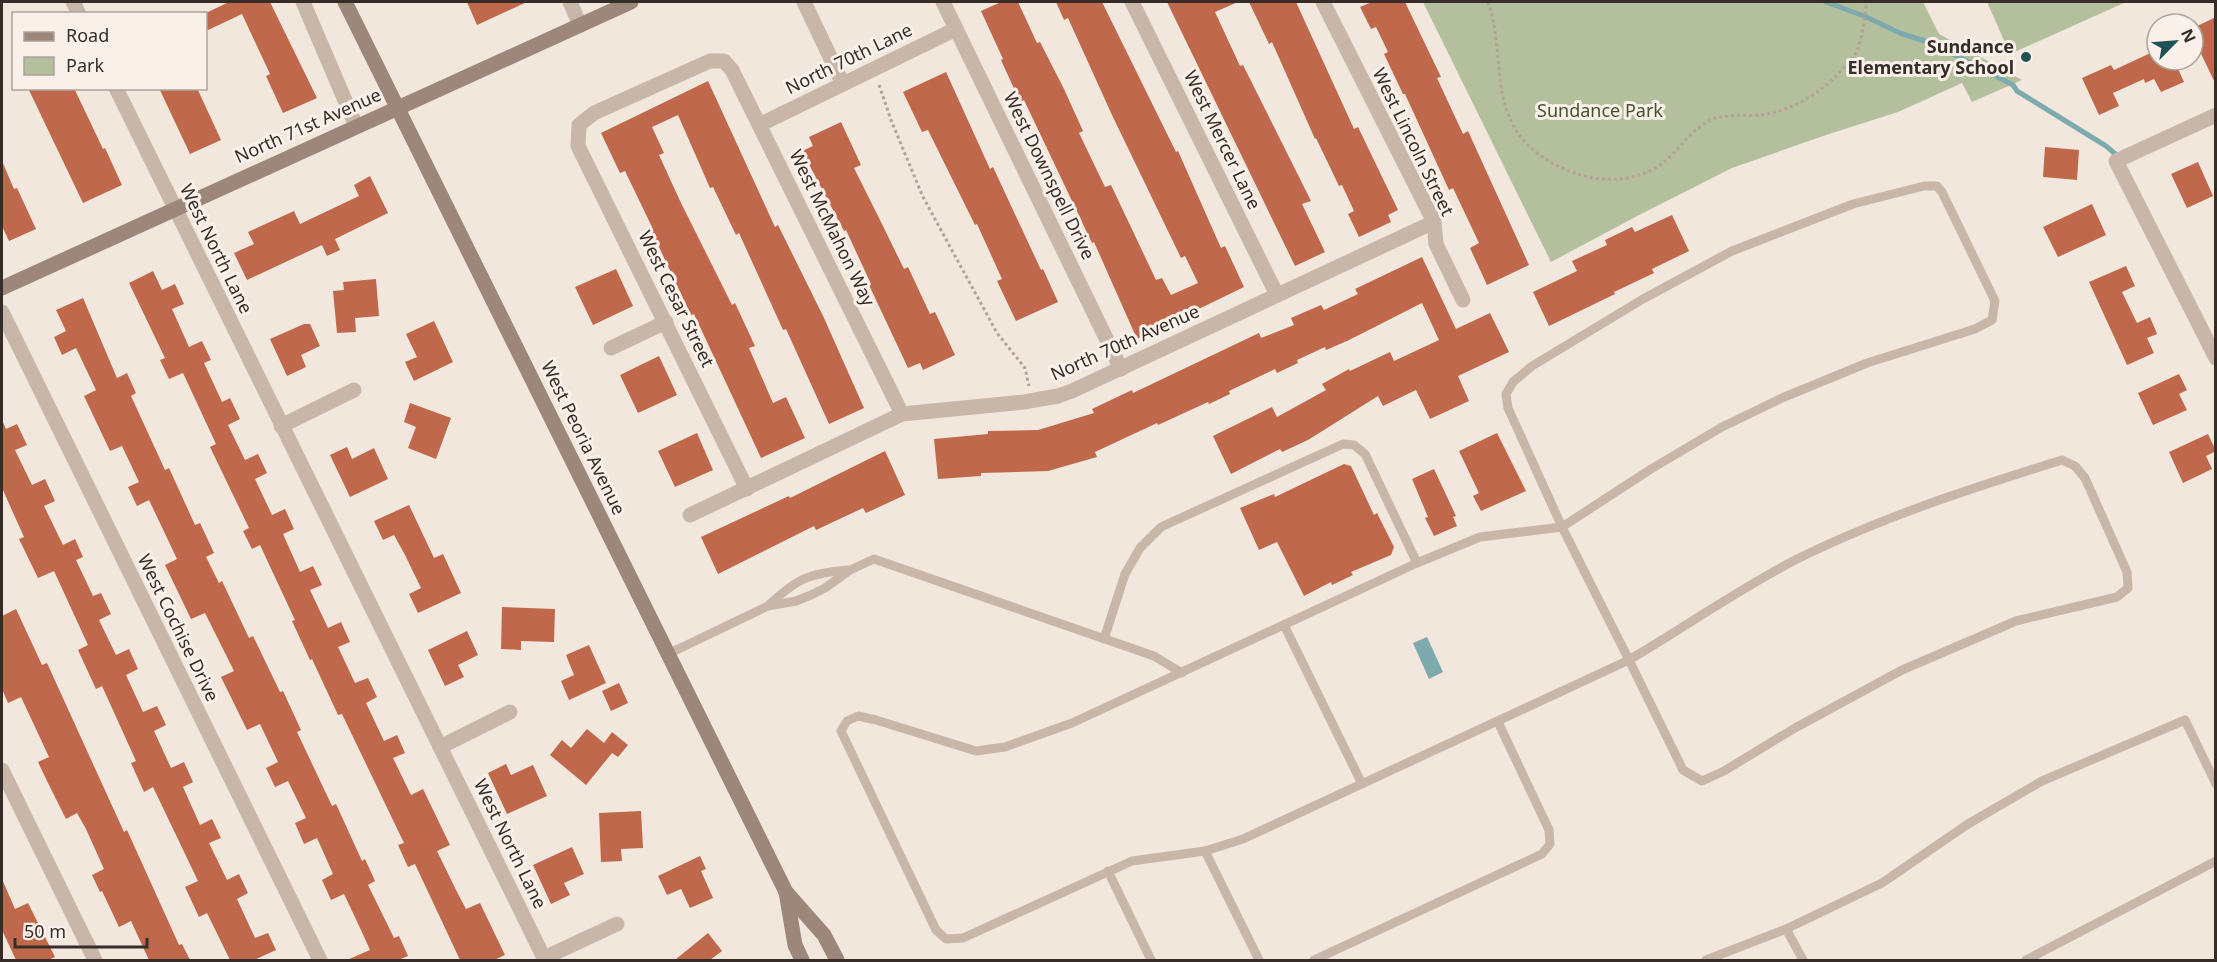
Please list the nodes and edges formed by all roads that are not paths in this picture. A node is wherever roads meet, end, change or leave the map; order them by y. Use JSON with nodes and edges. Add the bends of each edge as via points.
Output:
{"nodes":[{"id":1,"x":303,"y":2,"type":"edge"},
{"id":2,"x":345,"y":2,"type":"edge"},
{"id":3,"x":570,"y":2,"type":"edge"},
{"id":4,"x":631,"y":2,"type":"edge"},
{"id":5,"x":804,"y":2,"type":"edge"},
{"id":6,"x":943,"y":2,"type":"edge"},
{"id":7,"x":1132,"y":2,"type":"edge"},
{"id":8,"x":1323,"y":2,"type":"edge"},
{"id":9,"x":580,"y":25,"type":"junction"},
{"id":10,"x":956,"y":29,"type":"junction"},
{"id":11,"x":724,"y":61,"type":"joint"},
{"id":12,"x":843,"y":84,"type":"junction"},
{"id":13,"x":117,"y":90,"type":"edge"},
{"id":14,"x":397,"y":107,"type":"junction"},
{"id":15,"x":2216,"y":115,"type":"edge"},
{"id":16,"x":759,"y":125,"type":"junction"},
{"id":17,"x":356,"y":126,"type":"junction"},
{"id":18,"x":175,"y":208,"type":"junction"},
{"id":19,"x":1434,"y":222,"type":"junction"},
{"id":20,"x":2,"y":288,"type":"edge"},
{"id":21,"x":1277,"y":295,"type":"junction"},
{"id":22,"x":1463,"y":300,"type":"dead end"},
{"id":23,"x":2,"y":312,"type":"edge"},
{"id":24,"x":666,"y":322,"type":"junction"},
{"id":25,"x":611,"y":348,"type":"dead end"},
{"id":26,"x":2216,"y":358,"type":"edge"},
{"id":27,"x":1121,"y":369,"type":"junction"},
{"id":28,"x":354,"y":390,"type":"dead end"},
{"id":29,"x":902,"y":414,"type":"junction"},
{"id":30,"x":281,"y":426,"type":"junction"},
{"id":31,"x":747,"y":489,"type":"junction"},
{"id":32,"x":690,"y":515,"type":"dead end"},
{"id":33,"x":1562,"y":527,"type":"junction"},
{"id":34,"x":1417,"y":563,"type":"junction"},
{"id":35,"x":850,"y":570,"type":"junction"},
{"id":36,"x":768,"y":606,"type":"junction"},
{"id":37,"x":1284,"y":625,"type":"junction"},
{"id":38,"x":1104,"y":639,"type":"junction"},
{"id":39,"x":668,"y":654,"type":"junction"},
{"id":40,"x":1629,"y":660,"type":"junction"},
{"id":41,"x":1182,"y":672,"type":"junction"},
{"id":42,"x":510,"y":712,"type":"dead end"},
{"id":43,"x":1498,"y":722,"type":"junction"},
{"id":44,"x":440,"y":747,"type":"junction"},
{"id":45,"x":2,"y":770,"type":"edge"},
{"id":46,"x":1362,"y":784,"type":"junction"},
{"id":47,"x":2216,"y":784,"type":"edge"},
{"id":48,"x":1205,"y":851,"type":"junction"},
{"id":49,"x":2216,"y":861,"type":"edge"},
{"id":50,"x":1108,"y":871,"type":"junction"},
{"id":51,"x":786,"y":892,"type":"junction"},
{"id":52,"x":617,"y":924,"type":"dead end"},
{"id":53,"x":1786,"y":929,"type":"junction"},
{"id":54,"x":545,"y":959,"type":"edge"},
{"id":55,"x":95,"y":960,"type":"edge"},
{"id":56,"x":320,"y":960,"type":"edge"},
{"id":57,"x":802,"y":960,"type":"edge"},
{"id":58,"x":837,"y":960,"type":"edge"},
{"id":59,"x":1151,"y":960,"type":"edge"},
{"id":60,"x":1259,"y":960,"type":"edge"},
{"id":61,"x":1314,"y":960,"type":"edge"},
{"id":62,"x":1706,"y":960,"type":"edge"},
{"id":63,"x":1803,"y":960,"type":"edge"},
{"id":64,"x":2026,"y":960,"type":"edge"}],
"edges":[{"from":1,"to":17,"type":"street"},
{"from":2,"to":14,"type":"main road","name":"West Peoria Avenue"},
{"from":3,"to":9,"type":"street"},
{"from":4,"to":9,"type":"main road","name":"North 71st Avenue"},
{"from":5,"to":12,"type":"street"},
{"from":6,"to":10,"type":"street","name":"West Downspell Drive"},
{"from":7,"to":21,"type":"street","name":"West Mercer Lane"},
{"from":8,"to":19,"type":"street","name":"West Lincoln Street"},
{"from":9,"to":14,"type":"main road","name":"North 71st Avenue"},
{"from":10,"to":12,"type":"street","name":"North 70th Lane"},
{"from":10,"to":27,"type":"street","name":"West Downspell Drive"},
{"from":11,"to":16,"type":"street","name":"West McMahon Way"},
{"from":11,"to":24,"type":"street","name":"West Cesar Street","via":[[710,61],[594,113],[579,125],[578,146]]},
{"from":12,"to":16,"type":"street","name":"North 70th Lane"},
{"from":13,"to":18,"type":"street","name":"West North Lane"},
{"from":14,"to":17,"type":"main road","name":"North 71st Avenue"},
{"from":14,"to":39,"type":"main road","name":"West Peoria Avenue"},
{"from":15,"to":26,"type":"street","via":[[2116,161]]},
{"from":16,"to":29,"type":"street","name":"West McMahon Way"},
{"from":17,"to":18,"type":"main road","name":"North 71st Avenue"},
{"from":18,"to":20,"type":"main road","name":"North 71st Avenue"},
{"from":18,"to":30,"type":"street","name":"West North Lane"},
{"from":19,"to":21,"type":"street","name":"North 70th Avenue"},
{"from":19,"to":22,"type":"street","name":"West Lincoln Street","via":[[1436,244]]},
{"from":21,"to":27,"type":"street","name":"North 70th Avenue"},
{"from":23,"to":56,"type":"street","name":"West Cochise Drive"},
{"from":24,"to":25,"type":"street"},
{"from":24,"to":31,"type":"street","name":"West Cesar Street"},
{"from":27,"to":29,"type":"street","name":"North 70th Avenue","via":[[1058,396]]},
{"from":28,"to":30,"type":"street"},
{"from":29,"to":31,"type":"street","name":"North 70th Avenue"},
{"from":30,"to":44,"type":"street","name":"West North Lane"},
{"from":31,"to":32,"type":"street","name":"North 70th Avenue"},
{"from":33,"to":33,"type":"lane","via":[[1722,427],[1782,398],[1867,363],[1992,320],[1995,301],[1937,186],[1854,204],[1732,251],[1643,299],[1532,366],[1514,382],[1506,394],[1508,408]]},
{"from":33,"to":34,"type":"lane","via":[[1480,537]]},
{"from":33,"to":40,"type":"lane"},
{"from":34,"to":37,"type":"lane"},
{"from":34,"to":38,"type":"lane","via":[[1365,454],[1354,445],[1343,444],[1161,527],[1140,548],[1125,574]]},
{"from":35,"to":36,"type":"lane","via":[[796,602]]},
{"from":35,"to":36,"type":"lane","via":[[818,573],[788,587]]},
{"from":35,"to":38,"type":"lane","via":[[874,559]]},
{"from":36,"to":39,"type":"lane"},
{"from":37,"to":41,"type":"lane"},
{"from":37,"to":46,"type":"lane"},
{"from":38,"to":41,"type":"lane","via":[[1154,656]]},
{"from":39,"to":51,"type":"main road","name":"West Peoria Avenue"},
{"from":40,"to":40,"type":"lane","via":[[1683,770],[1702,781],[1902,670],[2016,621],[2117,597],[2128,588],[2127,572],[2085,478],[2075,466],[2062,460],[1958,492],[1851,534],[1738,592]]},
{"from":40,"to":43,"type":"lane"},
{"from":41,"to":50,"type":"lane","via":[[1072,723],[1005,747],[976,751],[858,716],[847,721],[842,731],[936,930],[946,939],[963,938]]},
{"from":42,"to":44,"type":"street"},
{"from":43,"to":46,"type":"lane"},
{"from":43,"to":61,"type":"lane","via":[[1550,830],[1550,844],[1542,854]]},
{"from":44,"to":54,"type":"street","name":"West North Lane"},
{"from":45,"to":55,"type":"street"},
{"from":46,"to":48,"type":"lane"},
{"from":47,"to":53,"type":"lane","via":[[2185,720],[2042,781],[1968,824],[1882,883]]},
{"from":48,"to":50,"type":"lane","via":[[1132,861]]},
{"from":48,"to":60,"type":"lane"},
{"from":49,"to":64,"type":"lane"},
{"from":50,"to":59,"type":"lane"},
{"from":51,"to":57,"type":"main road","name":"West Peoria Avenue","via":[[795,945]]},
{"from":51,"to":58,"type":"main road","name":"West Peoria Avenue","via":[[825,935]]},
{"from":52,"to":54,"type":"street","name":"West North Lane"},
{"from":53,"to":62,"type":"lane"},
{"from":53,"to":63,"type":"lane"}]}
